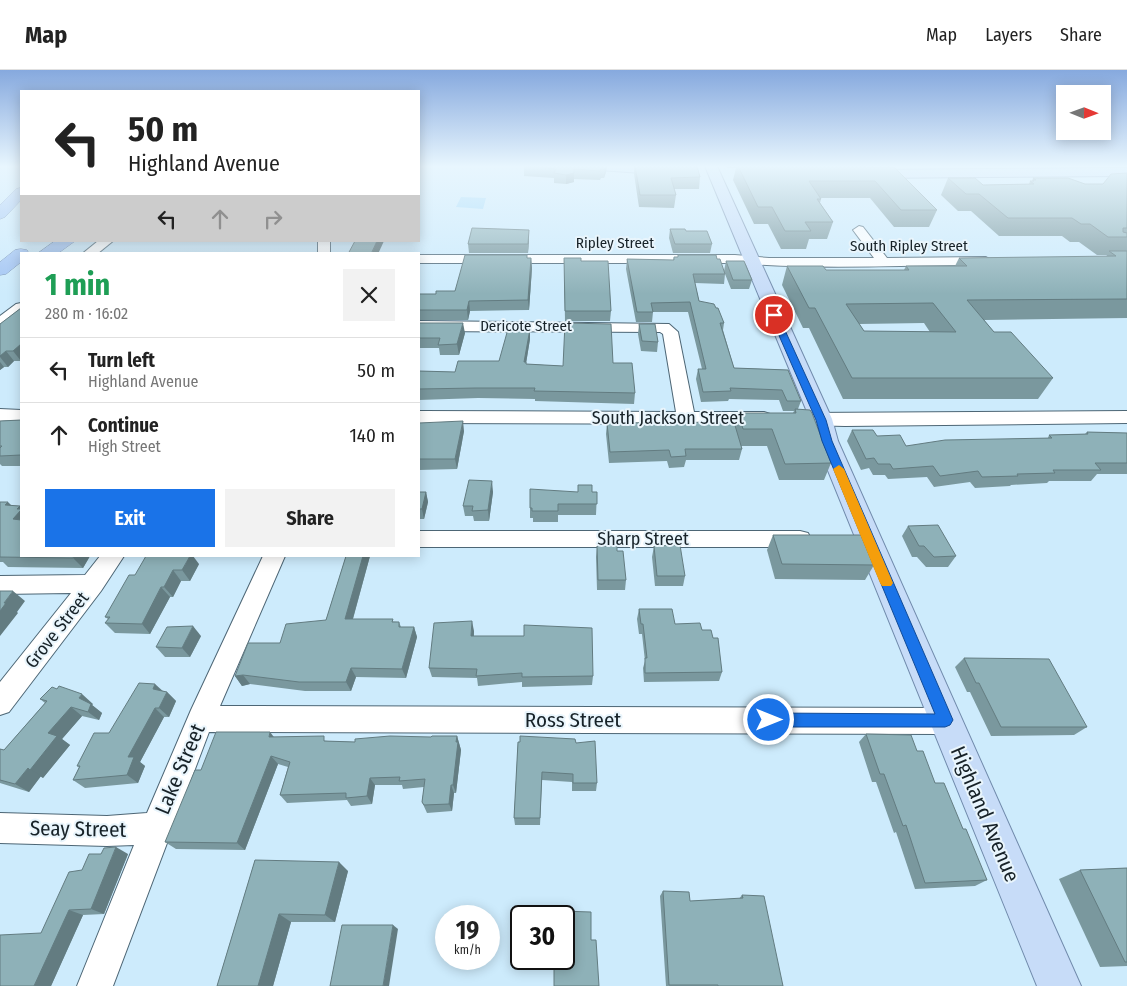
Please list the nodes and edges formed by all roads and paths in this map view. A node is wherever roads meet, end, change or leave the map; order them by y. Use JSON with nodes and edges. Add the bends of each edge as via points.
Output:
{"nodes":[{"id":1,"x":729,"y":209,"type":"edge"},
{"id":2,"x":859,"y":230,"type":"dead end"},
{"id":3,"x":36,"y":242,"type":"edge"},
{"id":4,"x":65,"y":242,"type":"edge"},
{"id":5,"x":106,"y":242,"type":"edge"},
{"id":6,"x":19,"y":249,"type":"edge"},
{"id":7,"x":0,"y":250,"type":"edge"},
{"id":8,"x":48,"y":252,"type":"edge"},
{"id":9,"x":91,"y":252,"type":"edge"},
{"id":10,"x":420,"y":259,"type":"edge"},
{"id":11,"x":751,"y":260,"type":"junction"},
{"id":12,"x":998,"y":261,"type":"edge"},
{"id":13,"x":884,"y":262,"type":"junction"},
{"id":14,"x":20,"y":269,"type":"edge"},
{"id":15,"x":0,"y":270,"type":"edge"},
{"id":16,"x":0,"y":282,"type":"edge"},
{"id":17,"x":20,"y":308,"type":"edge"},
{"id":18,"x":0,"y":323,"type":"edge"},
{"id":19,"x":420,"y":326,"type":"edge"},
{"id":20,"x":0,"y":415,"type":"edge"},
{"id":21,"x":20,"y":415,"type":"edge"},
{"id":22,"x":1127,"y":416,"type":"edge"},
{"id":23,"x":420,"y":417,"type":"edge"},
{"id":24,"x":686,"y":418,"type":"junction"},
{"id":25,"x":797,"y":419,"type":"junction"},
{"id":26,"x":420,"y":539,"type":"edge"},
{"id":27,"x":819,"y":539,"type":"edge"},
{"id":28,"x":112,"y":557,"type":"edge"},
{"id":29,"x":274,"y":557,"type":"edge"},
{"id":30,"x":93,"y":584,"type":"junction"},
{"id":31,"x":0,"y":585,"type":"edge"},
{"id":32,"x":0,"y":703,"type":"edge"},
{"id":33,"x":201,"y":719,"type":"junction"},
{"id":34,"x":945,"y":720,"type":"junction"},
{"id":35,"x":0,"y":828,"type":"edge"},
{"id":36,"x":156,"y":828,"type":"junction"},
{"id":37,"x":95,"y":986,"type":"edge"},
{"id":38,"x":1059,"y":986,"type":"edge"}],
"edges":[{"from":1,"to":11,"type":"main road","name":"Highland Avenue"},
{"from":2,"to":13,"type":"street"},
{"from":3,"to":6,"type":"highway"},
{"from":4,"to":8,"type":"highway"},
{"from":5,"to":9,"type":"street"},
{"from":6,"to":7,"type":"highway"},
{"from":6,"to":15,"type":"highway"},
{"from":10,"to":11,"type":"street","name":"Ripley Street"},
{"from":11,"to":13,"type":"street","name":"South Ripley Street"},
{"from":11,"to":25,"type":"main road","name":"Highland Avenue"},
{"from":12,"to":13,"type":"street","name":"South Ripley Street"},
{"from":14,"to":16,"type":"highway"},
{"from":17,"to":18,"type":"street"},
{"from":19,"to":24,"type":"street","name":"Dericote Street","via":[[664,327],[670,332]]},
{"from":20,"to":21,"type":"street"},
{"from":22,"to":25,"type":"street","name":"South Jackson Street"},
{"from":23,"to":24,"type":"street","name":"South Jackson Street"},
{"from":24,"to":25,"type":"street","name":"South Jackson Street"},
{"from":25,"to":34,"type":"main road","name":"Highland Avenue","via":[[827,441],[858,538]]},
{"from":26,"to":27,"type":"street","name":"Sharp Street"},
{"from":28,"to":30,"type":"street","name":"Grove Street"},
{"from":29,"to":33,"type":"street","name":"Lake Street"},
{"from":30,"to":31,"type":"street"},
{"from":30,"to":32,"type":"street","name":"Grove Street"},
{"from":33,"to":34,"type":"street","name":"Ross Street"},
{"from":33,"to":36,"type":"street","name":"Lake Street"},
{"from":34,"to":38,"type":"main road","name":"Highland Avenue"},
{"from":35,"to":36,"type":"street","name":"Seay Street","via":[[107,831]]},
{"from":36,"to":37,"type":"street","name":"Lake Street"}]}
